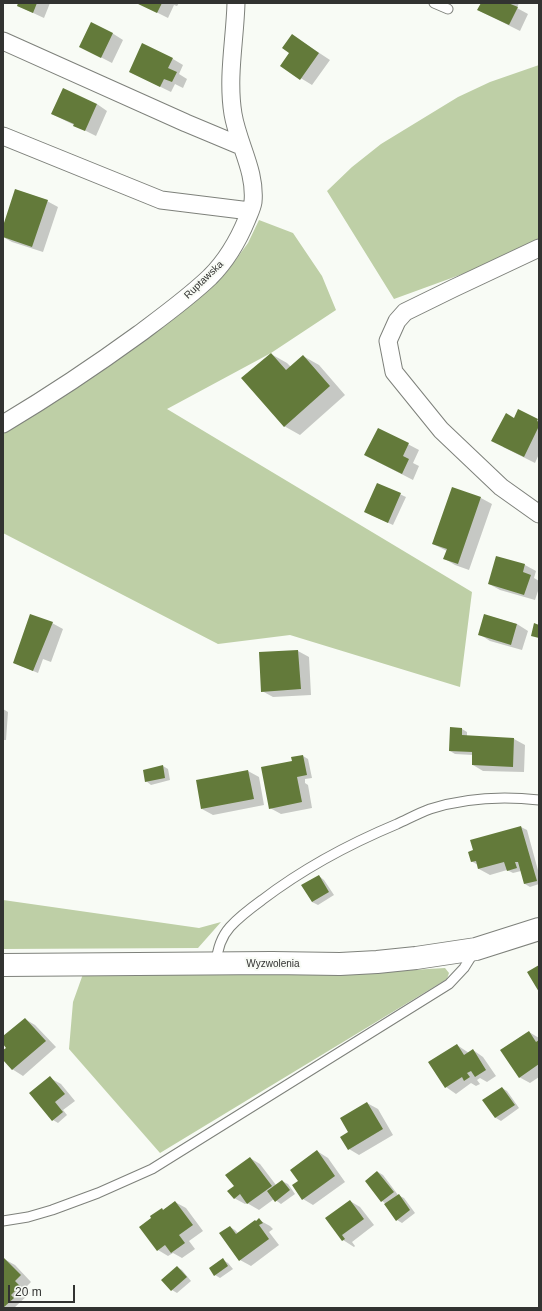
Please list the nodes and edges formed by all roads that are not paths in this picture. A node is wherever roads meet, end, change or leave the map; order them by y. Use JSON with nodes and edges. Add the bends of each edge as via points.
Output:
{"nodes":[{"id":1,"x":236,"y":3,"type":"edge"},
{"id":2,"x":434,"y":3,"type":"edge"},
{"id":3,"x":448,"y":9,"type":"dead end"},
{"id":4,"x":3,"y":41,"type":"edge"},
{"id":5,"x":3,"y":136,"type":"edge"},
{"id":6,"x":242,"y":146,"type":"junction"},
{"id":7,"x":250,"y":211,"type":"junction"},
{"id":8,"x":539,"y":248,"type":"edge"},
{"id":9,"x":3,"y":424,"type":"edge"},
{"id":10,"x":539,"y":514,"type":"edge"},
{"id":11,"x":539,"y":800,"type":"edge"},
{"id":12,"x":539,"y":929,"type":"edge"},
{"id":13,"x":476,"y":949,"type":"junction"},
{"id":14,"x":216,"y":964,"type":"junction"},
{"id":15,"x":3,"y":965,"type":"edge"},
{"id":16,"x":3,"y":1221,"type":"edge"}],
"edges":[{"from":1,"to":6,"type":"street","name":"Ruptawska","via":[[230,84],[233,115]]},
{"from":2,"to":3,"type":"lane"},
{"from":4,"to":6,"type":"street"},
{"from":5,"to":7,"type":"street","via":[[161,200]]},
{"from":6,"to":7,"type":"street","name":"Ruptawska","via":[[250,170],[253,196]]},
{"from":7,"to":9,"type":"street","name":"Ruptawska","via":[[242,232],[228,256],[196,290],[109,356]]},
{"from":8,"to":10,"type":"street","via":[[405,312],[397,321],[388,341],[394,372],[441,430],[501,487]]},
{"from":11,"to":14,"type":"lane","via":[[483,799],[429,809],[352,843],[294,876],[241,917],[225,933],[217,953]]},
{"from":12,"to":13,"type":"street","name":"Wyzwolenia"},
{"from":13,"to":14,"type":"street","name":"Wyzwolenia","via":[[378,962]]},
{"from":13,"to":16,"type":"lane","via":[[464,968],[449,984],[152,1169],[52,1210]]},
{"from":14,"to":15,"type":"street","name":"Wyzwolenia"}]}
